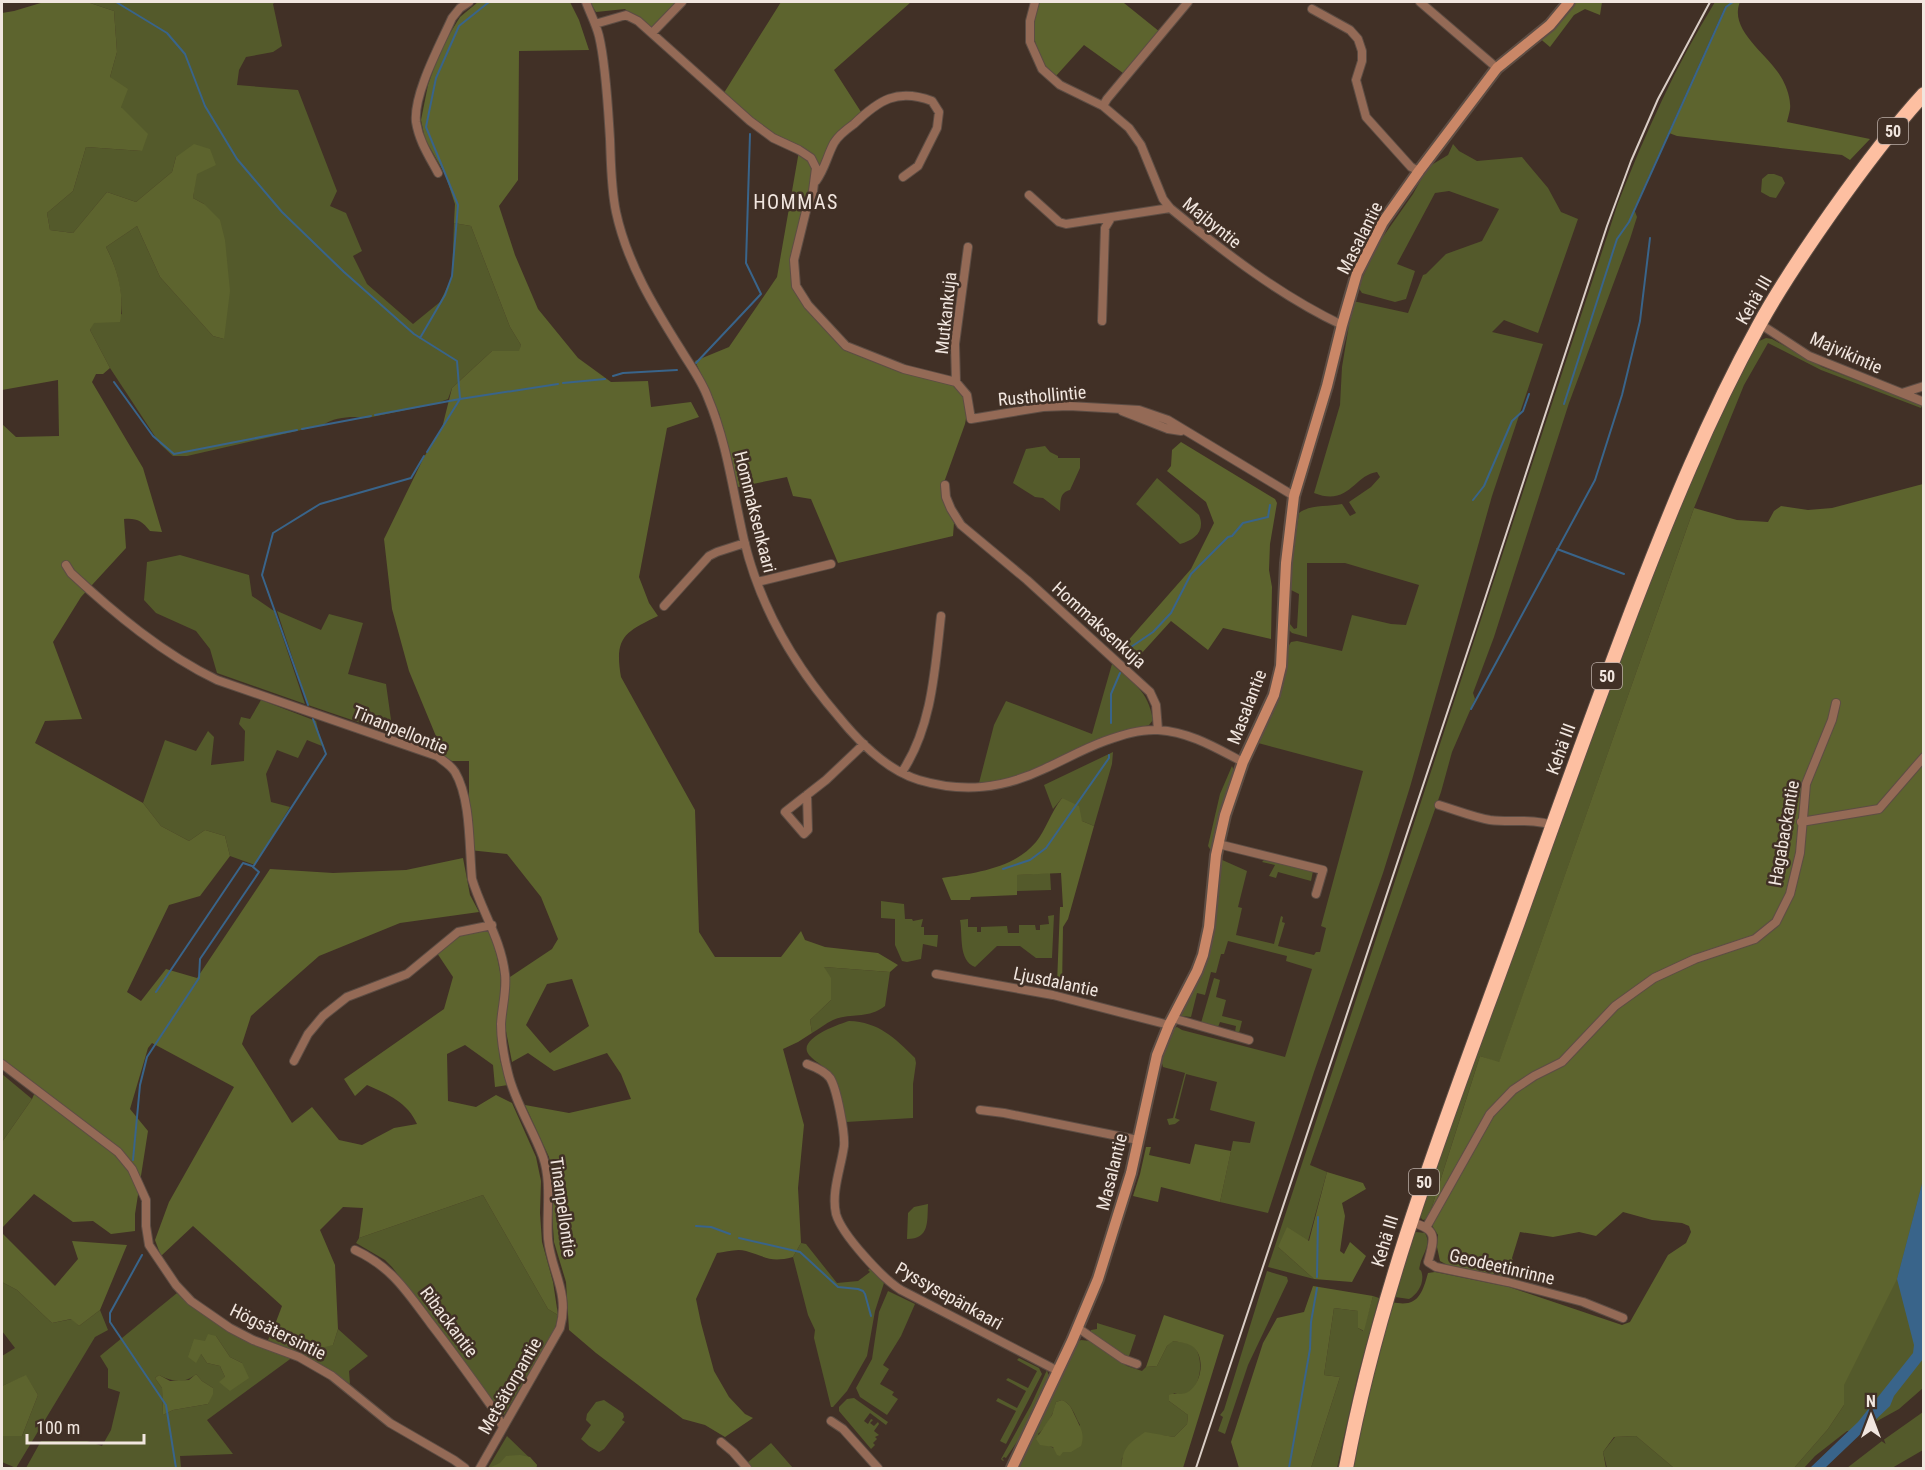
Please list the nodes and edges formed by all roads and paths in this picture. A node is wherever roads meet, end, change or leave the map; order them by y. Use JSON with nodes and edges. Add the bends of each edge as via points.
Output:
{"nodes":[{"id":1,"x":469,"y":2,"type":"edge"},
{"id":2,"x":586,"y":2,"type":"edge"},
{"id":3,"x":682,"y":2,"type":"edge"},
{"id":4,"x":1035,"y":2,"type":"edge"},
{"id":5,"x":1188,"y":2,"type":"edge"},
{"id":6,"x":1420,"y":2,"type":"edge"},
{"id":7,"x":1569,"y":2,"type":"edge"},
{"id":8,"x":1312,"y":9,"type":"dead end"},
{"id":9,"x":595,"y":24,"type":"junction"},
{"id":10,"x":652,"y":33,"type":"junction"},
{"id":11,"x":1497,"y":68,"type":"junction"},
{"id":12,"x":1923,"y":94,"type":"edge"},
{"id":13,"x":1103,"y":106,"type":"junction"},
{"id":14,"x":1419,"y":171,"type":"junction"},
{"id":15,"x":438,"y":173,"type":"dead end"},
{"id":16,"x":903,"y":177,"type":"dead end"},
{"id":17,"x":815,"y":182,"type":"junction"},
{"id":18,"x":1029,"y":195,"type":"dead end"},
{"id":19,"x":1170,"y":208,"type":"junction"},
{"id":20,"x":1111,"y":218,"type":"junction"},
{"id":21,"x":968,"y":247,"type":"dead end"},
{"id":22,"x":1102,"y":321,"type":"dead end"},
{"id":23,"x":1760,"y":324,"type":"junction"},
{"id":24,"x":1342,"y":325,"type":"junction"},
{"id":25,"x":956,"y":382,"type":"junction"},
{"id":26,"x":1923,"y":386,"type":"edge"},
{"id":27,"x":1902,"y":393,"type":"junction"},
{"id":28,"x":1923,"y":402,"type":"edge"},
{"id":29,"x":945,"y":484,"type":"dead end"},
{"id":30,"x":1294,"y":496,"type":"junction"},
{"id":31,"x":745,"y":543,"type":"junction"},
{"id":32,"x":831,"y":564,"type":"dead end"},
{"id":33,"x":66,"y":565,"type":"dead end"},
{"id":34,"x":757,"y":582,"type":"junction"},
{"id":35,"x":664,"y":606,"type":"dead end"},
{"id":36,"x":941,"y":616,"type":"dead end"},
{"id":37,"x":1836,"y":703,"type":"dead end"},
{"id":38,"x":1158,"y":730,"type":"junction"},
{"id":39,"x":864,"y":744,"type":"junction"},
{"id":40,"x":1923,"y":757,"type":"edge"},
{"id":41,"x":1243,"y":762,"type":"junction"},
{"id":42,"x":902,"y":772,"type":"junction"},
{"id":43,"x":807,"y":795,"type":"junction"},
{"id":44,"x":1439,"y":805,"type":"dead end"},
{"id":45,"x":1801,"y":822,"type":"junction"},
{"id":46,"x":1552,"y":825,"type":"junction"},
{"id":47,"x":1218,"y":844,"type":"junction"},
{"id":48,"x":1317,"y":894,"type":"dead end"},
{"id":49,"x":492,"y":925,"type":"junction"},
{"id":50,"x":936,"y":974,"type":"dead end"},
{"id":51,"x":1170,"y":1022,"type":"junction"},
{"id":52,"x":1249,"y":1040,"type":"dead end"},
{"id":53,"x":294,"y":1061,"type":"dead end"},
{"id":54,"x":2,"y":1064,"type":"edge"},
{"id":55,"x":807,"y":1064,"type":"dead end"},
{"id":56,"x":980,"y":1110,"type":"dead end"},
{"id":57,"x":1138,"y":1140,"type":"junction"},
{"id":58,"x":1410,"y":1222,"type":"junction"},
{"id":59,"x":1427,"y":1226,"type":"junction"},
{"id":60,"x":355,"y":1250,"type":"dead end"},
{"id":61,"x":564,"y":1317,"type":"joint"},
{"id":62,"x":1623,"y":1318,"type":"dead end"},
{"id":63,"x":1078,"y":1328,"type":"junction"},
{"id":64,"x":1137,"y":1364,"type":"dead end"},
{"id":65,"x":1058,"y":1371,"type":"junction"},
{"id":66,"x":831,"y":1421,"type":"dead end"},
{"id":67,"x":503,"y":1427,"type":"junction"},
{"id":68,"x":721,"y":1442,"type":"dead end"},
{"id":69,"x":465,"y":1468,"type":"edge"},
{"id":70,"x":480,"y":1468,"type":"edge"},
{"id":71,"x":747,"y":1468,"type":"edge"},
{"id":72,"x":878,"y":1468,"type":"edge"},
{"id":73,"x":1012,"y":1468,"type":"edge"},
{"id":74,"x":1346,"y":1468,"type":"edge"}],
"edges":[{"from":1,"to":15,"type":"street","via":[[452,18],[420,95],[416,120],[421,141]]},
{"from":2,"to":9,"type":"street","name":"Hommaksenkaari"},
{"from":3,"to":10,"type":"street"},
{"from":4,"to":13,"type":"street","name":"Majbyntie","via":[[1030,42],[1042,69],[1060,86]]},
{"from":5,"to":13,"type":"street"},
{"from":6,"to":11,"type":"street"},
{"from":7,"to":11,"type":"street","name":"Masalantie","via":[[1550,25]]},
{"from":8,"to":14,"type":"street","via":[[1350,30],[1358,39],[1362,62],[1356,80],[1366,117]]},
{"from":9,"to":10,"type":"street","via":[[626,15]]},
{"from":9,"to":31,"type":"street","name":"Hommaksenkaari","via":[[602,50],[611,182],[623,239],[646,292],[708,396]]},
{"from":10,"to":17,"type":"street","via":[[750,121],[811,158],[816,168]]},
{"from":11,"to":14,"type":"street","name":"Masalantie"},
{"from":12,"to":23,"type":"highway","name":"Kehä III","number":"50","via":[[1842,198]]},
{"from":13,"to":19,"type":"street","name":"Majbyntie","via":[[1129,128],[1141,145]]},
{"from":14,"to":24,"type":"street","name":"Masalantie","via":[[1369,247]]},
{"from":16,"to":17,"type":"street","via":[[918,166],[939,120],[932,101],[910,95],[886,99],[863,115],[835,141]]},
{"from":17,"to":25,"type":"street","via":[[794,260],[796,286],[808,305],[846,346],[904,369]]},
{"from":18,"to":20,"type":"street","via":[[1066,224]]},
{"from":19,"to":20,"type":"street"},
{"from":19,"to":24,"type":"street","name":"Majbyntie","via":[[1239,264]]},
{"from":20,"to":22,"type":"street","via":[[1105,228]]},
{"from":21,"to":25,"type":"street","name":"Mutkankuja","via":[[955,345]]},
{"from":23,"to":27,"type":"street","name":"Majvikintie","via":[[1809,356]]},
{"from":23,"to":46,"type":"highway","name":"Kehä III","number":"50","via":[[1666,522]]},
{"from":24,"to":30,"type":"street","name":"Masalantie"},
{"from":25,"to":30,"type":"street","name":"Rusthollintie","via":[[967,395],[971,419],[1069,405],[1152,414]]},
{"from":26,"to":27,"type":"street"},
{"from":27,"to":28,"type":"street","name":"Majvikintie"},
{"from":29,"to":38,"type":"street","name":"Hommaksenkuja","via":[[946,497],[962,525],[1150,692],[1156,705]]},
{"from":30,"to":41,"type":"street","name":"Masalantie","via":[[1281,666],[1274,696]]},
{"from":31,"to":34,"type":"street","name":"Hommaksenkaari"},
{"from":31,"to":35,"type":"street","via":[[709,556]]},
{"from":32,"to":34,"type":"street"},
{"from":33,"to":49,"type":"street","name":"Tinanpellontie","via":[[113,610],[194,669],[448,763],[463,791],[472,879]]},
{"from":34,"to":39,"type":"street","name":"Hommaksenkaari","via":[[788,651],[823,699]]},
{"from":36,"to":42,"type":"street","via":[[929,705]]},
{"from":37,"to":45,"type":"street","name":"Hagabackantie","via":[[1806,784]]},
{"from":38,"to":41,"type":"street","via":[[1197,738]]},
{"from":38,"to":42,"type":"street","name":"Hommaksenkaari","via":[[1140,731],[1090,746],[1005,784],[956,787]]},
{"from":39,"to":42,"type":"street","name":"Hommaksenkaari"},
{"from":39,"to":43,"type":"street"},
{"from":40,"to":45,"type":"street","via":[[1879,809]]},
{"from":41,"to":47,"type":"street","name":"Masalantie"},
{"from":43,"to":43,"type":"street","via":[[785,812],[804,834],[808,830]]},
{"from":44,"to":46,"type":"street","via":[[1492,820],[1541,821]]},
{"from":45,"to":59,"type":"street","name":"Hagabackantie","via":[[1800,852],[1790,894],[1776,922],[1755,939],[1654,978],[1615,1006],[1562,1062],[1512,1090],[1490,1114]]},
{"from":46,"to":58,"type":"highway","name":"Kehä III","number":"50"},
{"from":47,"to":48,"type":"street","via":[[1323,870]]},
{"from":47,"to":51,"type":"street","name":"Masalantie","via":[[1203,955]]},
{"from":49,"to":53,"type":"street","via":[[458,932],[406,974],[347,997],[308,1034]]},
{"from":49,"to":61,"type":"street","name":"Tinanpellontie","via":[[506,976],[501,1024],[506,1062],[514,1092],[543,1158],[548,1182],[549,1242]]},
{"from":50,"to":51,"type":"street","name":"Ljusdalantie"},
{"from":51,"to":52,"type":"street","name":"Ljusdalantie"},
{"from":51,"to":57,"type":"street","name":"Masalantie","via":[[1153,1070]]},
{"from":54,"to":69,"type":"street","name":"Högsätersintie","via":[[118,1152],[132,1169],[146,1200],[149,1245],[191,1301],[230,1328],[299,1357],[332,1376],[390,1423]]},
{"from":55,"to":65,"type":"street","name":"Pyssysepänkaari","via":[[830,1078],[836,1098],[844,1138],[836,1213],[855,1243],[882,1276],[901,1290]]},
{"from":56,"to":57,"type":"street"},
{"from":57,"to":63,"type":"street","name":"Masalantie","via":[[1098,1279]]},
{"from":58,"to":59,"type":"street"},
{"from":58,"to":74,"type":"highway","name":"Kehä III","number":"50","via":[[1354,1424]]},
{"from":59,"to":62,"type":"street","name":"Geodeetinrinne","via":[[1433,1240],[1428,1262],[1436,1267],[1583,1302]]},
{"from":60,"to":67,"type":"street","name":"Ribackantie","via":[[373,1258],[407,1291]]},
{"from":61,"to":67,"type":"street","name":"Metsätorpantie"},
{"from":63,"to":64,"type":"street","via":[[1123,1359]]},
{"from":63,"to":65,"type":"street","name":"Masalantie"},
{"from":65,"to":73,"type":"street","name":"Masalantie"},
{"from":66,"to":72,"type":"street"},
{"from":67,"to":70,"type":"street","name":"Metsätorpantie"},
{"from":68,"to":71,"type":"street"}]}
